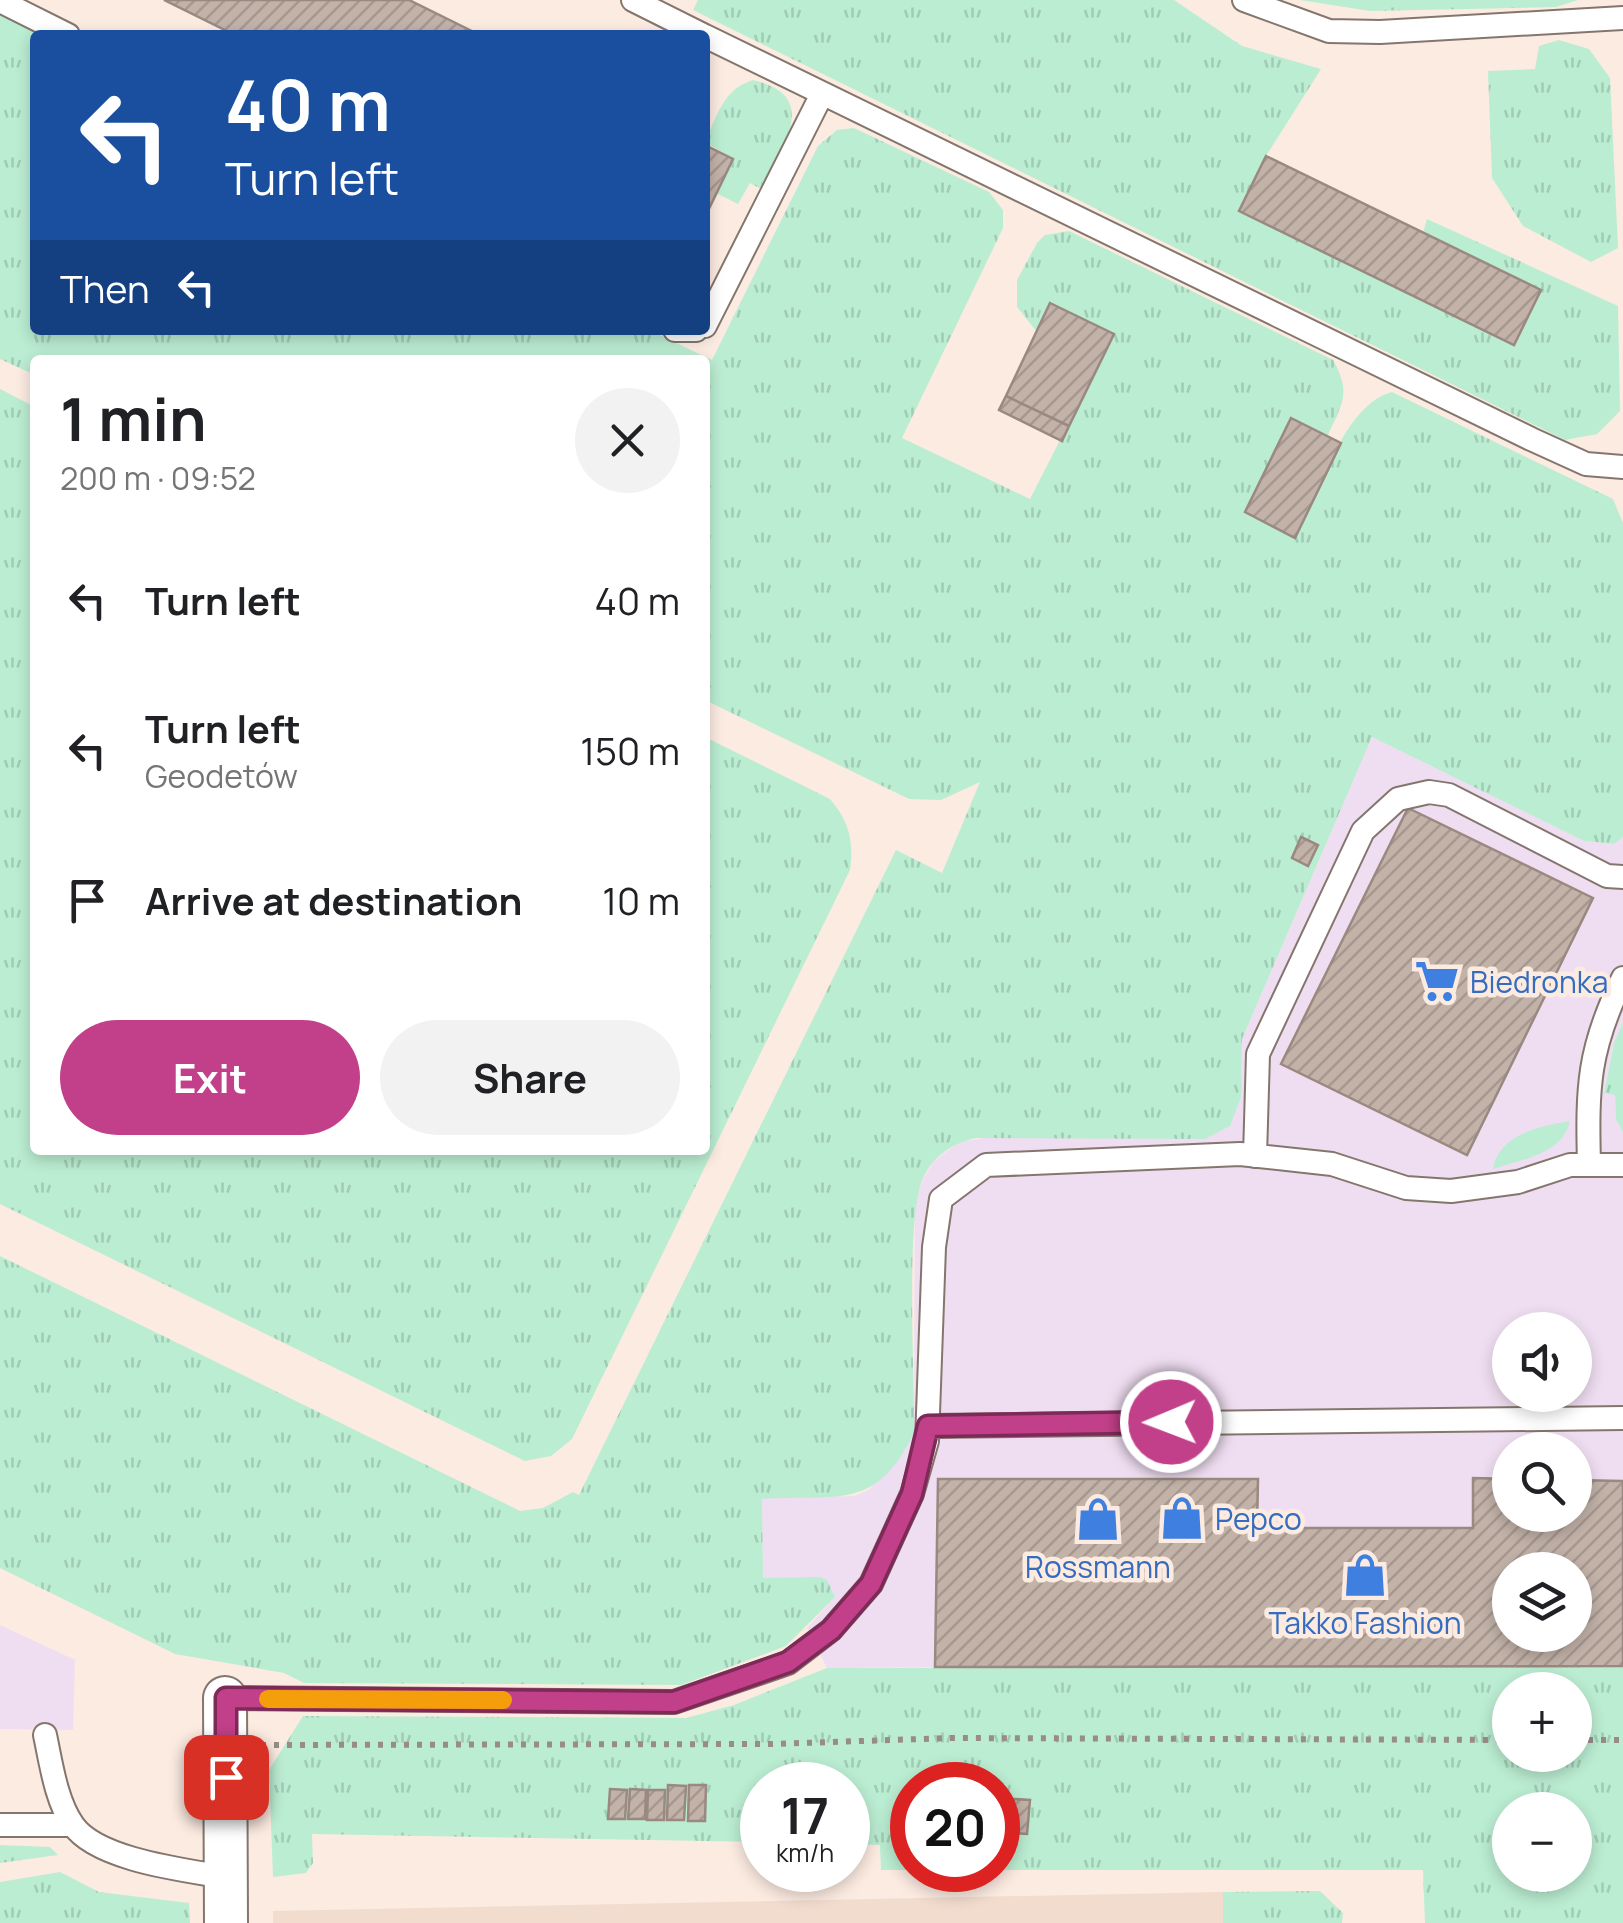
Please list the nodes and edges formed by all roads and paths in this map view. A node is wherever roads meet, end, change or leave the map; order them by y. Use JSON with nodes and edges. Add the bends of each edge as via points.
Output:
{"nodes":[{"id":1,"x":633,"y":0,"type":"edge"},
{"id":2,"x":1244,"y":0,"type":"edge"},
{"id":3,"x":0,"y":2,"type":"edge"},
{"id":4,"x":1623,"y":18,"type":"edge"},
{"id":5,"x":58,"y":30,"type":"edge"},
{"id":6,"x":694,"y":30,"type":"edge"},
{"id":7,"x":710,"y":38,"type":"edge"},
{"id":8,"x":822,"y":94,"type":"junction"},
{"id":9,"x":710,"y":316,"type":"edge"},
{"id":10,"x":1623,"y":466,"type":"edge"},
{"id":11,"x":1623,"y":878,"type":"edge"},
{"id":12,"x":1623,"y":978,"type":"edge"},
{"id":13,"x":1255,"y":1156,"type":"junction"},
{"id":14,"x":1589,"y":1165,"type":"junction"},
{"id":15,"x":1623,"y":1166,"type":"edge"},
{"id":16,"x":1623,"y":1418,"type":"edge"},
{"id":17,"x":928,"y":1426,"type":"junction"},
{"id":18,"x":226,"y":1698,"type":"joint"},
{"id":19,"x":44,"y":1736,"type":"dead end"},
{"id":20,"x":1492,"y":1740,"type":"edge"},
{"id":21,"x":1592,"y":1740,"type":"edge"},
{"id":22,"x":1623,"y":1740,"type":"edge"},
{"id":23,"x":226,"y":1744,"type":"junction"},
{"id":24,"x":0,"y":1825,"type":"edge"},
{"id":25,"x":73,"y":1825,"type":"junction"},
{"id":26,"x":225,"y":1877,"type":"junction"},
{"id":27,"x":226,"y":1923,"type":"edge"}],
"edges":[{"from":1,"to":6,"type":"lane"},
{"from":2,"to":4,"type":"lane","via":[[1329,30]]},
{"from":3,"to":5,"type":"lane"},
{"from":7,"to":8,"type":"lane"},
{"from":8,"to":9,"type":"lane"},
{"from":8,"to":10,"type":"lane","via":[[1531,439],[1586,464]]},
{"from":11,"to":13,"type":"lane","via":[[1606,876],[1450,796],[1429,792],[1398,799],[1363,831],[1258,1054]]},
{"from":12,"to":14,"type":"lane","via":[[1590,1065]]},
{"from":13,"to":14,"type":"lane","via":[[1332,1164],[1406,1188],[1450,1191]]},
{"from":13,"to":17,"type":"lane","via":[[986,1165],[964,1180],[941,1199]]},
{"from":14,"to":15,"type":"lane"},
{"from":16,"to":17,"type":"lane"},
{"from":17,"to":18,"type":"lane","via":[[912,1494],[871,1584],[831,1630],[788,1662],[674,1702]]},
{"from":18,"to":23,"type":"street"},
{"from":19,"to":25,"type":"lane"},
{"from":20,"to":23,"type":"path"},
{"from":21,"to":22,"type":"path"},
{"from":23,"to":26,"type":"street"},
{"from":24,"to":25,"type":"lane"},
{"from":25,"to":26,"type":"lane","via":[[98,1846]]},
{"from":26,"to":27,"type":"street"}]}
